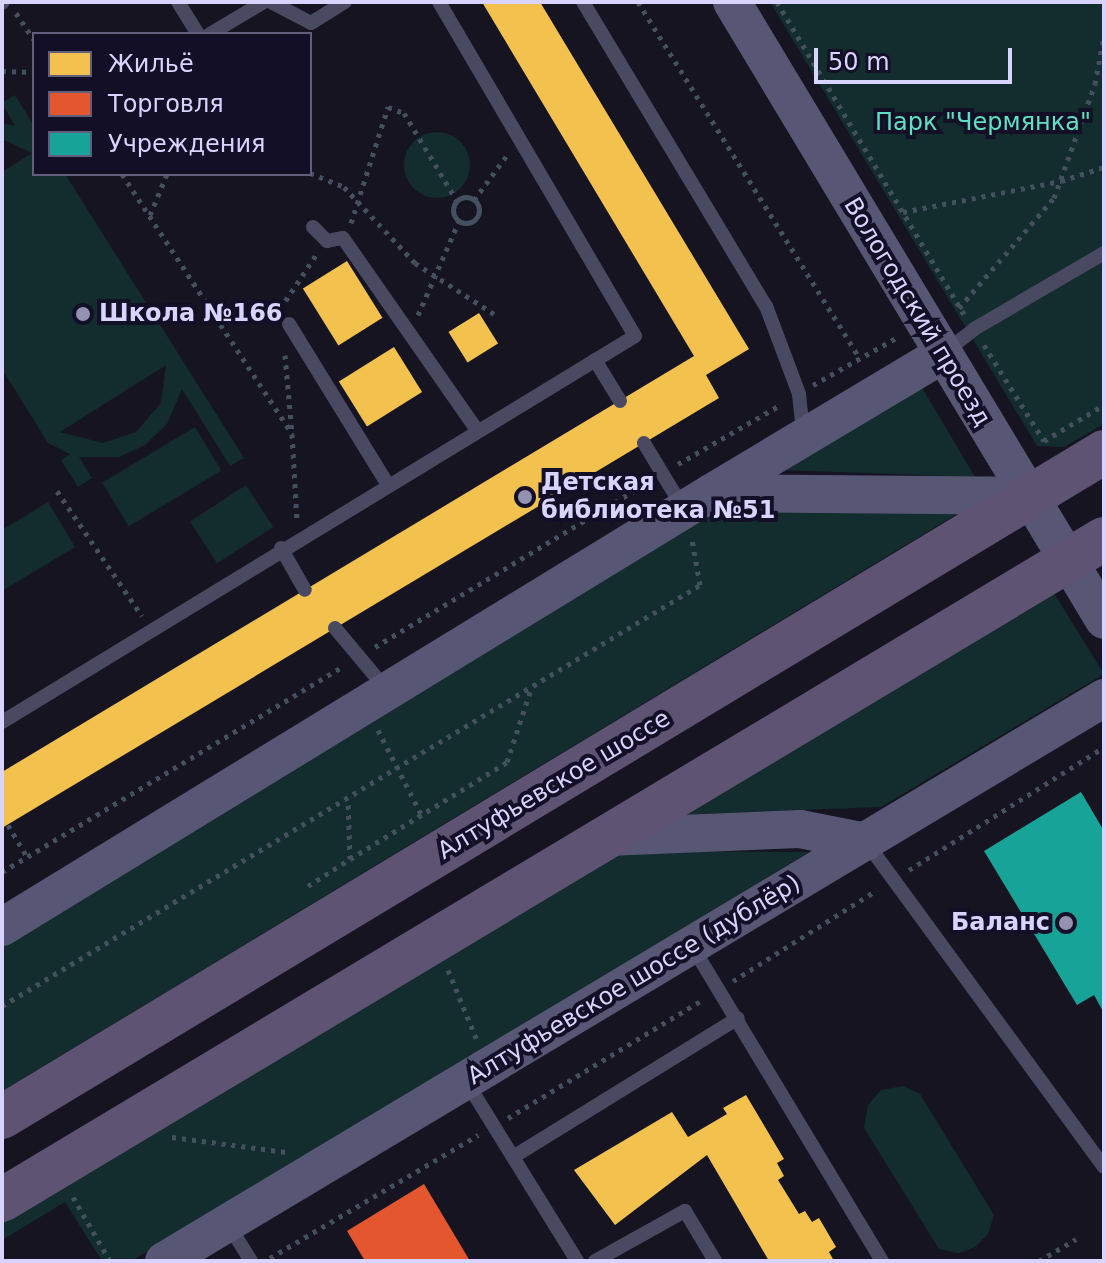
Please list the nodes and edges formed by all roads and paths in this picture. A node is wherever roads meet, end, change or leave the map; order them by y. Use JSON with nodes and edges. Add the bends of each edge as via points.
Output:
{"nodes":[{"id":1,"x":9,"y":2,"type":"edge"},
{"id":2,"x":178,"y":2,"type":"edge"},
{"id":3,"x":264,"y":2,"type":"edge"},
{"id":4,"x":271,"y":2,"type":"edge"},
{"id":5,"x":345,"y":2,"type":"edge"},
{"id":6,"x":439,"y":2,"type":"edge"},
{"id":7,"x":583,"y":2,"type":"edge"},
{"id":8,"x":638,"y":2,"type":"edge"},
{"id":9,"x":732,"y":2,"type":"edge"},
{"id":10,"x":777,"y":2,"type":"edge"},
{"id":11,"x":197,"y":32,"type":"edge"},
{"id":12,"x":213,"y":32,"type":"edge"},
{"id":13,"x":1104,"y":36,"type":"edge"},
{"id":14,"x":32,"y":37,"type":"edge"},
{"id":15,"x":2,"y":71,"type":"edge"},
{"id":16,"x":32,"y":72,"type":"edge"},
{"id":17,"x":519,"y":139,"type":"junction"},
{"id":18,"x":1104,"y":167,"type":"edge"},
{"id":19,"x":312,"y":174,"type":"edge"},
{"id":20,"x":123,"y":176,"type":"edge"},
{"id":21,"x":166,"y":176,"type":"edge"},
{"id":22,"x":1061,"y":181,"type":"junction"},
{"id":23,"x":474,"y":200,"type":"junction"},
{"id":24,"x":457,"y":201,"type":"junction"},
{"id":25,"x":360,"y":205,"type":"junction"},
{"id":26,"x":903,"y":212,"type":"junction"},
{"id":27,"x":150,"y":216,"type":"junction"},
{"id":28,"x":459,"y":221,"type":"junction"},
{"id":29,"x":313,"y":227,"type":"dead end"},
{"id":30,"x":343,"y":238,"type":"junction"},
{"id":31,"x":1104,"y":253,"type":"edge"},
{"id":32,"x":435,"y":275,"type":"junction"},
{"id":33,"x":959,"y":308,"type":"junction"},
{"id":34,"x":494,"y":314,"type":"dead end"},
{"id":35,"x":289,"y":324,"type":"dead end"},
{"id":36,"x":974,"y":329,"type":"junction"},
{"id":37,"x":410,"y":333,"type":"junction"},
{"id":38,"x":942,"y":355,"type":"junction"},
{"id":39,"x":860,"y":358,"type":"dead end"},
{"id":40,"x":595,"y":360,"type":"junction"},
{"id":41,"x":620,"y":401,"type":"dead end"},
{"id":42,"x":1104,"y":405,"type":"edge"},
{"id":43,"x":477,"y":430,"type":"junction"},
{"id":44,"x":804,"y":438,"type":"junction"},
{"id":45,"x":644,"y":443,"type":"dead end"},
{"id":46,"x":1104,"y":452,"type":"edge"},
{"id":47,"x":387,"y":483,"type":"junction"},
{"id":48,"x":57,"y":491,"type":"dead end"},
{"id":49,"x":1027,"y":496,"type":"junction"},
{"id":50,"x":698,"y":501,"type":"junction"},
{"id":51,"x":298,"y":537,"type":"junction"},
{"id":52,"x":1104,"y":539,"type":"edge"},
{"id":53,"x":281,"y":548,"type":"junction"},
{"id":54,"x":1066,"y":561,"type":"junction"},
{"id":55,"x":305,"y":590,"type":"dead end"},
{"id":56,"x":1104,"y":620,"type":"edge"},
{"id":57,"x":335,"y":628,"type":"dead end"},
{"id":58,"x":151,"y":630,"type":"junction"},
{"id":59,"x":343,"y":666,"type":"dead end"},
{"id":60,"x":532,"y":688,"type":"dead end"},
{"id":61,"x":1104,"y":698,"type":"edge"},
{"id":62,"x":378,"y":699,"type":"junction"},
{"id":63,"x":2,"y":722,"type":"edge"},
{"id":64,"x":1104,"y":747,"type":"edge"},
{"id":65,"x":348,"y":799,"type":"dead end"},
{"id":66,"x":421,"y":814,"type":"junction"},
{"id":67,"x":8,"y":825,"type":"dead end"},
{"id":68,"x":607,"y":837,"type":"junction"},
{"id":69,"x":866,"y":842,"type":"junction"},
{"id":70,"x":27,"y":857,"type":"dead end"},
{"id":71,"x":350,"y":859,"type":"junction"},
{"id":72,"x":891,"y":882,"type":"junction"},
{"id":73,"x":308,"y":886,"type":"dead end"},
{"id":74,"x":2,"y":927,"type":"edge"},
{"id":75,"x":692,"y":945,"type":"junction"},
{"id":76,"x":458,"y":959,"type":"dead end"},
{"id":77,"x":720,"y":989,"type":"junction"},
{"id":78,"x":738,"y":1018,"type":"junction"},
{"id":79,"x":476,"y":1073,"type":"junction"},
{"id":80,"x":2,"y":1117,"type":"edge"},
{"id":81,"x":510,"y":1117,"type":"junction"},
{"id":82,"x":494,"y":1126,"type":"junction"},
{"id":83,"x":155,"y":1135,"type":"dead end"},
{"id":84,"x":513,"y":1157,"type":"junction"},
{"id":85,"x":334,"y":1158,"type":"junction"},
{"id":86,"x":1104,"y":1167,"type":"edge"},
{"id":87,"x":68,"y":1188,"type":"dead end"},
{"id":88,"x":2,"y":1200,"type":"edge"},
{"id":89,"x":227,"y":1223,"type":"junction"},
{"id":90,"x":1076,"y":1239,"type":"dead end"},
{"id":91,"x":110,"y":1261,"type":"edge"},
{"id":92,"x":164,"y":1261,"type":"edge"},
{"id":93,"x":251,"y":1261,"type":"edge"},
{"id":94,"x":266,"y":1261,"type":"edge"},
{"id":95,"x":577,"y":1261,"type":"edge"},
{"id":96,"x":595,"y":1261,"type":"edge"},
{"id":97,"x":715,"y":1261,"type":"edge"},
{"id":98,"x":882,"y":1261,"type":"edge"},
{"id":99,"x":1039,"y":1261,"type":"edge"}],
"edges":[{"from":1,"to":14,"type":"path"},
{"from":2,"to":11,"type":"lane"},
{"from":3,"to":12,"type":"lane"},
{"from":4,"to":5,"type":"lane","via":[[311,23]]},
{"from":6,"to":17,"type":"lane"},
{"from":7,"to":44,"type":"lane","via":[[766,306],[799,394]]},
{"from":8,"to":39,"type":"path"},
{"from":9,"to":38,"type":"street","name":"Вологодский проезд"},
{"from":10,"to":26,"type":"path"},
{"from":13,"to":22,"type":"path","via":[[1095,84]]},
{"from":15,"to":16,"type":"path"},
{"from":17,"to":23,"type":"path"},
{"from":17,"to":40,"type":"lane","via":[[635,336]]},
{"from":18,"to":22,"type":"path"},
{"from":19,"to":25,"type":"path","via":[[344,187]]},
{"from":20,"to":27,"type":"path"},
{"from":21,"to":27,"type":"path"},
{"from":22,"to":26,"type":"path"},
{"from":22,"to":33,"type":"path","via":[[1054,198]]},
{"from":23,"to":24,"type":"path"},
{"from":23,"to":28,"type":"path","via":[[477,217]]},
{"from":24,"to":25,"type":"path","via":[[404,113],[388,107]]},
{"from":24,"to":28,"type":"path","via":[[453,212]]},
{"from":25,"to":30,"type":"path"},
{"from":25,"to":32,"type":"path","via":[[415,263]]},
{"from":26,"to":33,"type":"path"},
{"from":27,"to":51,"type":"path","via":[[292,434]]},
{"from":28,"to":32,"type":"path"},
{"from":29,"to":30,"type":"lane","via":[[327,241]]},
{"from":30,"to":37,"type":"lane"},
{"from":31,"to":36,"type":"lane"},
{"from":32,"to":34,"type":"path"},
{"from":32,"to":37,"type":"path"},
{"from":33,"to":36,"type":"path"},
{"from":35,"to":47,"type":"lane"},
{"from":36,"to":38,"type":"lane"},
{"from":36,"to":42,"type":"path","via":[[1044,441]]},
{"from":37,"to":43,"type":"lane"},
{"from":38,"to":44,"type":"street"},
{"from":38,"to":49,"type":"street","name":"Вологодский проезд"},
{"from":40,"to":41,"type":"lane"},
{"from":40,"to":43,"type":"lane"},
{"from":43,"to":47,"type":"lane"},
{"from":44,"to":50,"type":"street"},
{"from":45,"to":50,"type":"lane"},
{"from":46,"to":49,"type":"main road","name":"Алтуфьевское шоссе"},
{"from":47,"to":51,"type":"lane"},
{"from":48,"to":58,"type":"path"},
{"from":49,"to":50,"type":"street"},
{"from":49,"to":54,"type":"street","name":"Вологодский проезд"},
{"from":49,"to":80,"type":"main road","name":"Алтуфьевское шоссе"},
{"from":50,"to":62,"type":"street"},
{"from":51,"to":53,"type":"lane"},
{"from":52,"to":54,"type":"main road"},
{"from":53,"to":55,"type":"lane"},
{"from":53,"to":58,"type":"lane"},
{"from":54,"to":56,"type":"street","name":"Вологодский проезд"},
{"from":54,"to":68,"type":"main road"},
{"from":57,"to":62,"type":"lane"},
{"from":58,"to":63,"type":"lane"},
{"from":59,"to":62,"type":"path"},
{"from":60,"to":66,"type":"path","via":[[507,762]]},
{"from":61,"to":69,"type":"street","name":"Алтуфьевское шоссе (дублёр)"},
{"from":62,"to":66,"type":"path"},
{"from":62,"to":74,"type":"street"},
{"from":64,"to":72,"type":"path"},
{"from":65,"to":71,"type":"path"},
{"from":66,"to":71,"type":"path"},
{"from":67,"to":70,"type":"path"},
{"from":68,"to":69,"type":"street","via":[[800,829]]},
{"from":68,"to":88,"type":"main road"},
{"from":69,"to":72,"type":"lane"},
{"from":69,"to":75,"type":"street","name":"Алтуфьевское шоссе (дублёр)"},
{"from":71,"to":73,"type":"path"},
{"from":72,"to":77,"type":"path"},
{"from":72,"to":86,"type":"lane"},
{"from":75,"to":77,"type":"lane"},
{"from":75,"to":79,"type":"street","name":"Алтуфьевское шоссе (дублёр)"},
{"from":76,"to":79,"type":"path","via":[[447,967]]},
{"from":77,"to":78,"type":"lane"},
{"from":77,"to":81,"type":"path"},
{"from":78,"to":84,"type":"lane"},
{"from":78,"to":98,"type":"lane"},
{"from":79,"to":81,"type":"path"},
{"from":79,"to":82,"type":"lane"},
{"from":79,"to":85,"type":"street","name":"Алтуфьевское шоссе (дублёр)"},
{"from":81,"to":82,"type":"path"},
{"from":82,"to":84,"type":"lane"},
{"from":82,"to":94,"type":"path"},
{"from":83,"to":85,"type":"path"},
{"from":84,"to":95,"type":"lane"},
{"from":85,"to":89,"type":"street","name":"Алтуфьевское шоссе (дублёр)"},
{"from":87,"to":91,"type":"path"},
{"from":89,"to":92,"type":"street","name":"Алтуфьевское шоссе (дублёр)"},
{"from":89,"to":93,"type":"lane"},
{"from":90,"to":99,"type":"path"},
{"from":96,"to":97,"type":"lane","via":[[685,1211]]}]}
